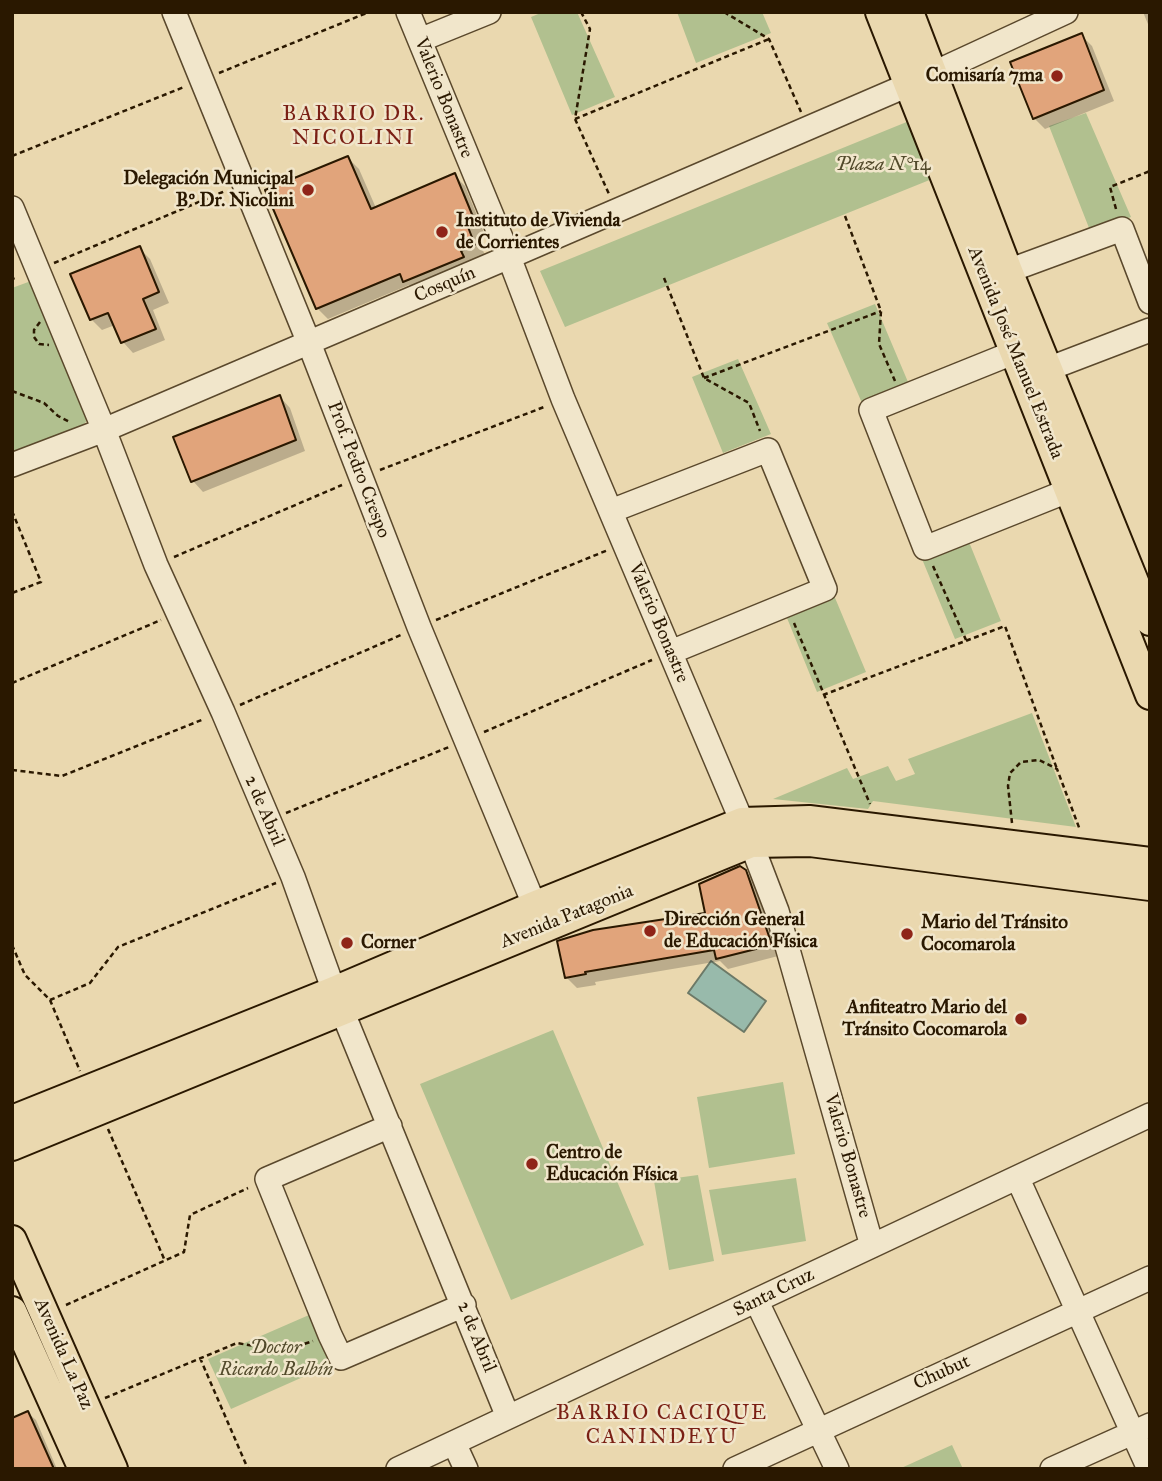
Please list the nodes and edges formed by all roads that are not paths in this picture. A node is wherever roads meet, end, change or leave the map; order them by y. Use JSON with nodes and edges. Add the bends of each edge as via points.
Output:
{"nodes":[{"id":1,"x":174,"y":12,"type":"edge"},
{"id":2,"x":408,"y":12,"type":"edge"},
{"id":3,"x":489,"y":12,"type":"edge"},
{"id":4,"x":880,"y":12,"type":"edge"},
{"id":5,"x":909,"y":12,"type":"edge"},
{"id":6,"x":1066,"y":12,"type":"edge"},
{"id":7,"x":420,"y":40,"type":"junction"},
{"id":8,"x":933,"y":72,"type":"junction"},
{"id":9,"x":908,"y":85,"type":"junction"},
{"id":10,"x":12,"y":208,"type":"edge"},
{"id":11,"x":509,"y":257,"type":"junction"},
{"id":12,"x":1008,"y":271,"type":"junction"},
{"id":13,"x":1150,"y":302,"type":"edge"},
{"id":14,"x":1150,"y":330,"type":"edge"},
{"id":15,"x":309,"y":343,"type":"junction"},
{"id":16,"x":1015,"y":352,"type":"junction"},
{"id":17,"x":1048,"y":369,"type":"junction"},
{"id":18,"x":104,"y":430,"type":"junction"},
{"id":19,"x":12,"y":465,"type":"edge"},
{"id":20,"x":1070,"y":490,"type":"junction"},
{"id":21,"x":611,"y":511,"type":"junction"},
{"id":22,"x":1150,"y":621,"type":"edge"},
{"id":23,"x":671,"y":652,"type":"junction"},
{"id":24,"x":1150,"y":695,"type":"edge"},
{"id":25,"x":747,"y":832,"type":"junction"},
{"id":26,"x":1150,"y":862,"type":"edge"},
{"id":27,"x":1150,"y":886,"type":"edge"},
{"id":28,"x":539,"y":916,"type":"junction"},
{"id":29,"x":339,"y":1000,"type":"junction"},
{"id":30,"x":94,"y":1100,"type":"junction"},
{"id":31,"x":1150,"y":1115,"type":"edge"},
{"id":32,"x":12,"y":1120,"type":"edge"},
{"id":33,"x":390,"y":1126,"type":"junction"},
{"id":34,"x":12,"y":1146,"type":"edge"},
{"id":35,"x":1018,"y":1178,"type":"junction"},
{"id":36,"x":12,"y":1240,"type":"edge"},
{"id":37,"x":872,"y":1245,"type":"junction"},
{"id":38,"x":1150,"y":1278,"type":"edge"},
{"id":39,"x":757,"y":1302,"type":"junction"},
{"id":40,"x":464,"y":1304,"type":"junction"},
{"id":41,"x":12,"y":1311,"type":"edge"},
{"id":42,"x":1078,"y":1312,"type":"junction"},
{"id":43,"x":508,"y":1418,"type":"junction"},
{"id":44,"x":1141,"y":1428,"type":"edge"},
{"id":45,"x":820,"y":1429,"type":"junction"},
{"id":46,"x":454,"y":1443,"type":"junction"},
{"id":47,"x":83,"y":1469,"type":"edge"},
{"id":48,"x":113,"y":1469,"type":"edge"},
{"id":49,"x":398,"y":1469,"type":"edge"},
{"id":50,"x":466,"y":1469,"type":"edge"},
{"id":51,"x":735,"y":1469,"type":"edge"},
{"id":52,"x":837,"y":1469,"type":"edge"},
{"id":53,"x":1052,"y":1469,"type":"edge"},
{"id":54,"x":1150,"y":1469,"type":"edge"}],
"edges":[{"from":1,"to":15,"type":"street","name":"Prof. Pedro Crespo"},
{"from":2,"to":7,"type":"street","name":"Valerio Bonastre"},
{"from":3,"to":7,"type":"street"},
{"from":4,"to":9,"type":"main road","name":"Avenida José Manuel Estrada"},
{"from":5,"to":8,"type":"main road","name":"Avenida José Manuel Estrada"},
{"from":6,"to":8,"type":"street","name":"Cosquín"},
{"from":7,"to":11,"type":"street","name":"Valerio Bonastre"},
{"from":8,"to":9,"type":"street","name":"Cosquín"},
{"from":8,"to":12,"type":"main road","name":"Avenida José Manuel Estrada"},
{"from":9,"to":11,"type":"street","name":"Cosquín"},
{"from":9,"to":16,"type":"main road","name":"Avenida José Manuel Estrada"},
{"from":10,"to":18,"type":"street","name":"2 de Abril"},
{"from":11,"to":15,"type":"street","name":"Cosquín"},
{"from":11,"to":21,"type":"street","name":"Valerio Bonastre"},
{"from":12,"to":13,"type":"street","via":[[1122,229]]},
{"from":12,"to":17,"type":"main road","name":"Avenida José Manuel Estrada"},
{"from":14,"to":17,"type":"street"},
{"from":15,"to":18,"type":"street","name":"Cosquín"},
{"from":15,"to":28,"type":"street","name":"Prof. Pedro Crespo","via":[[419,627]]},
{"from":16,"to":20,"type":"main road","name":"Avenida José Manuel Estrada"},
{"from":16,"to":20,"type":"street","via":[[871,410],[925,548]]},
{"from":17,"to":22,"type":"main road","name":"Avenida José Manuel Estrada"},
{"from":18,"to":19,"type":"street","name":"Cosquín"},
{"from":18,"to":29,"type":"street","name":"2 de Abril","via":[[177,613],[293,877]]},
{"from":20,"to":24,"type":"main road","name":"Avenida José Manuel Estrada"},
{"from":21,"to":23,"type":"street","name":"Valerio Bonastre"},
{"from":21,"to":23,"type":"street","via":[[768,450],[825,589]]},
{"from":23,"to":25,"type":"street","name":"Valerio Bonastre"},
{"from":25,"to":26,"type":"main road","name":"Avenida Patagonia","via":[[809,820]]},
{"from":25,"to":27,"type":"main road","name":"Avenida Patagonia"},
{"from":25,"to":28,"type":"main road","name":"Avenida Patagonia"},
{"from":25,"to":37,"type":"street","name":"Valerio Bonastre","via":[[777,911]]},
{"from":28,"to":29,"type":"main road","name":"Avenida Patagonia"},
{"from":29,"to":30,"type":"main road","name":"Avenida Patagonia"},
{"from":29,"to":33,"type":"street","name":"2 de Abril"},
{"from":30,"to":32,"type":"main road","name":"Avenida Patagonia"},
{"from":30,"to":34,"type":"main road","name":"Avenida Patagonia"},
{"from":31,"to":35,"type":"street","name":"Santa Cruz"},
{"from":33,"to":40,"type":"street","name":"2 de Abril"},
{"from":33,"to":40,"type":"street","via":[[267,1180],[330,1335],[341,1358]]},
{"from":35,"to":37,"type":"street","name":"Santa Cruz"},
{"from":35,"to":42,"type":"street"},
{"from":36,"to":48,"type":"main road","name":"Avenida La Paz"},
{"from":37,"to":39,"type":"street","name":"Santa Cruz"},
{"from":38,"to":42,"type":"street","name":"Chubut"},
{"from":39,"to":43,"type":"street","name":"Santa Cruz"},
{"from":39,"to":45,"type":"street"},
{"from":40,"to":43,"type":"street","name":"2 de Abril"},
{"from":41,"to":47,"type":"main road","name":"Avenida La Paz"},
{"from":42,"to":44,"type":"street"},
{"from":42,"to":45,"type":"street","name":"Chubut"},
{"from":43,"to":46,"type":"street","name":"Santa Cruz"},
{"from":44,"to":53,"type":"street"},
{"from":44,"to":54,"type":"street"},
{"from":45,"to":51,"type":"street","name":"Chubut"},
{"from":45,"to":52,"type":"street"},
{"from":46,"to":49,"type":"street","name":"Santa Cruz"},
{"from":46,"to":50,"type":"street"}]}
